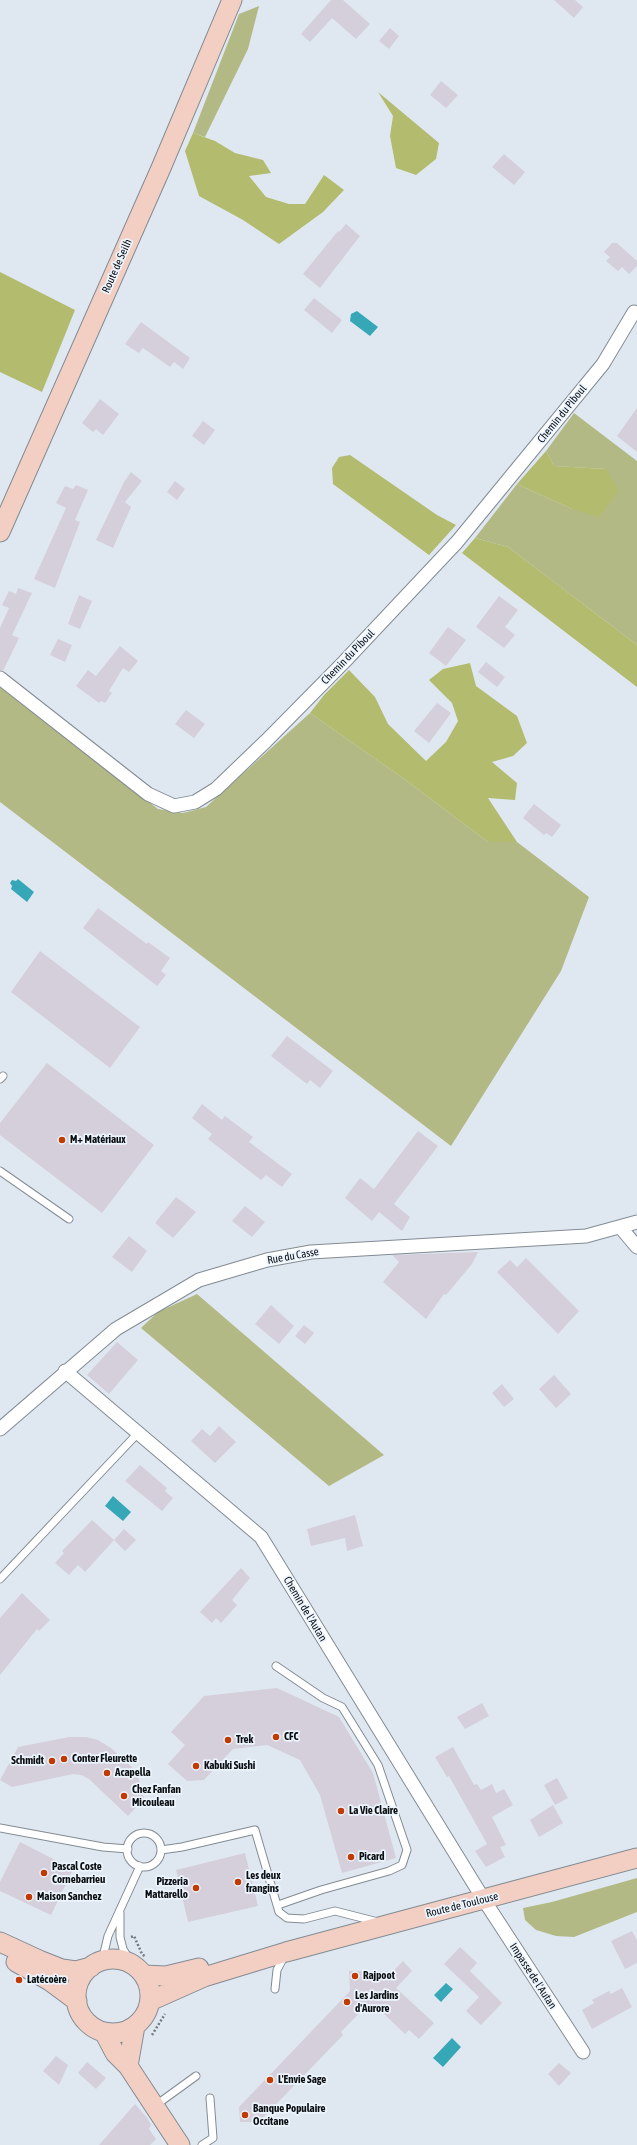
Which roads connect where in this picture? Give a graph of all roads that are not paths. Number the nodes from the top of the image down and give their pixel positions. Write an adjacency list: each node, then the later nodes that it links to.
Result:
1 (232, 0): 3 (main road, Route de Seilh)
2 (634, 312): 4 (street, Chemin du Piboul)
3 (0, 532)
4 (0, 678)
5 (0, 1171): 6 (lane)
6 (69, 1219)
7 (637, 1222): 8 (street, Rue du Casse)
8 (621, 1228): 9 (street); 10 (street, Rue du Casse)
9 (637, 1247)
10 (65, 1371): 11 (street, Rue du Casse); 12 (street, Chemin de l'Autan)
11 (0, 1429)
12 (138, 1433): 13 (lane); 20 (street, Chemin de l'Autan)
13 (0, 1579)
14 (276, 1666): 21 (lane)
15 (0, 1828): 16 (lane)
16 (128, 1849): 17 (lane); 19 (lane)
17 (161, 1850): 19 (lane); 21 (lane)
18 (637, 1858): 20 (main road, Route de Toulouse)
19 (140, 1866): 22 (lane)
20 (484, 1900): 23 (main road, Route de Toulouse); 34 (street, Impasse de l'Autan)
21 (278, 1905): 23 (lane)
22 (120, 1912): 27 (lane); 28 (lane)
23 (388, 1924): 25 (main road, Route de Toulouse)
24 (0, 1942): 27 (main road)
25 (286, 1952): 28 (main road, Route de Toulouse); 29 (lane); 31 (main road, Route de Toulouse)
26 (0, 1954): 30 (main road)
27 (97, 1964): 28 (main road); 30 (main road)
28 (142, 1967): 31 (main road)
29 (275, 1989)
30 (77, 2001): 33 (main road)
31 (150, 2001): 32 (main road)
32 (135, 2026): 33 (main road); 35 (main road)
33 (104, 2032): 35 (main road)
34 (583, 2052)
35 (130, 2059): 38 (main road)
36 (196, 2076): 38 (lane)
37 (210, 2098): 40 (lane)
38 (156, 2105): 39 (main road)
39 (180, 2145)
40 (202, 2145)

